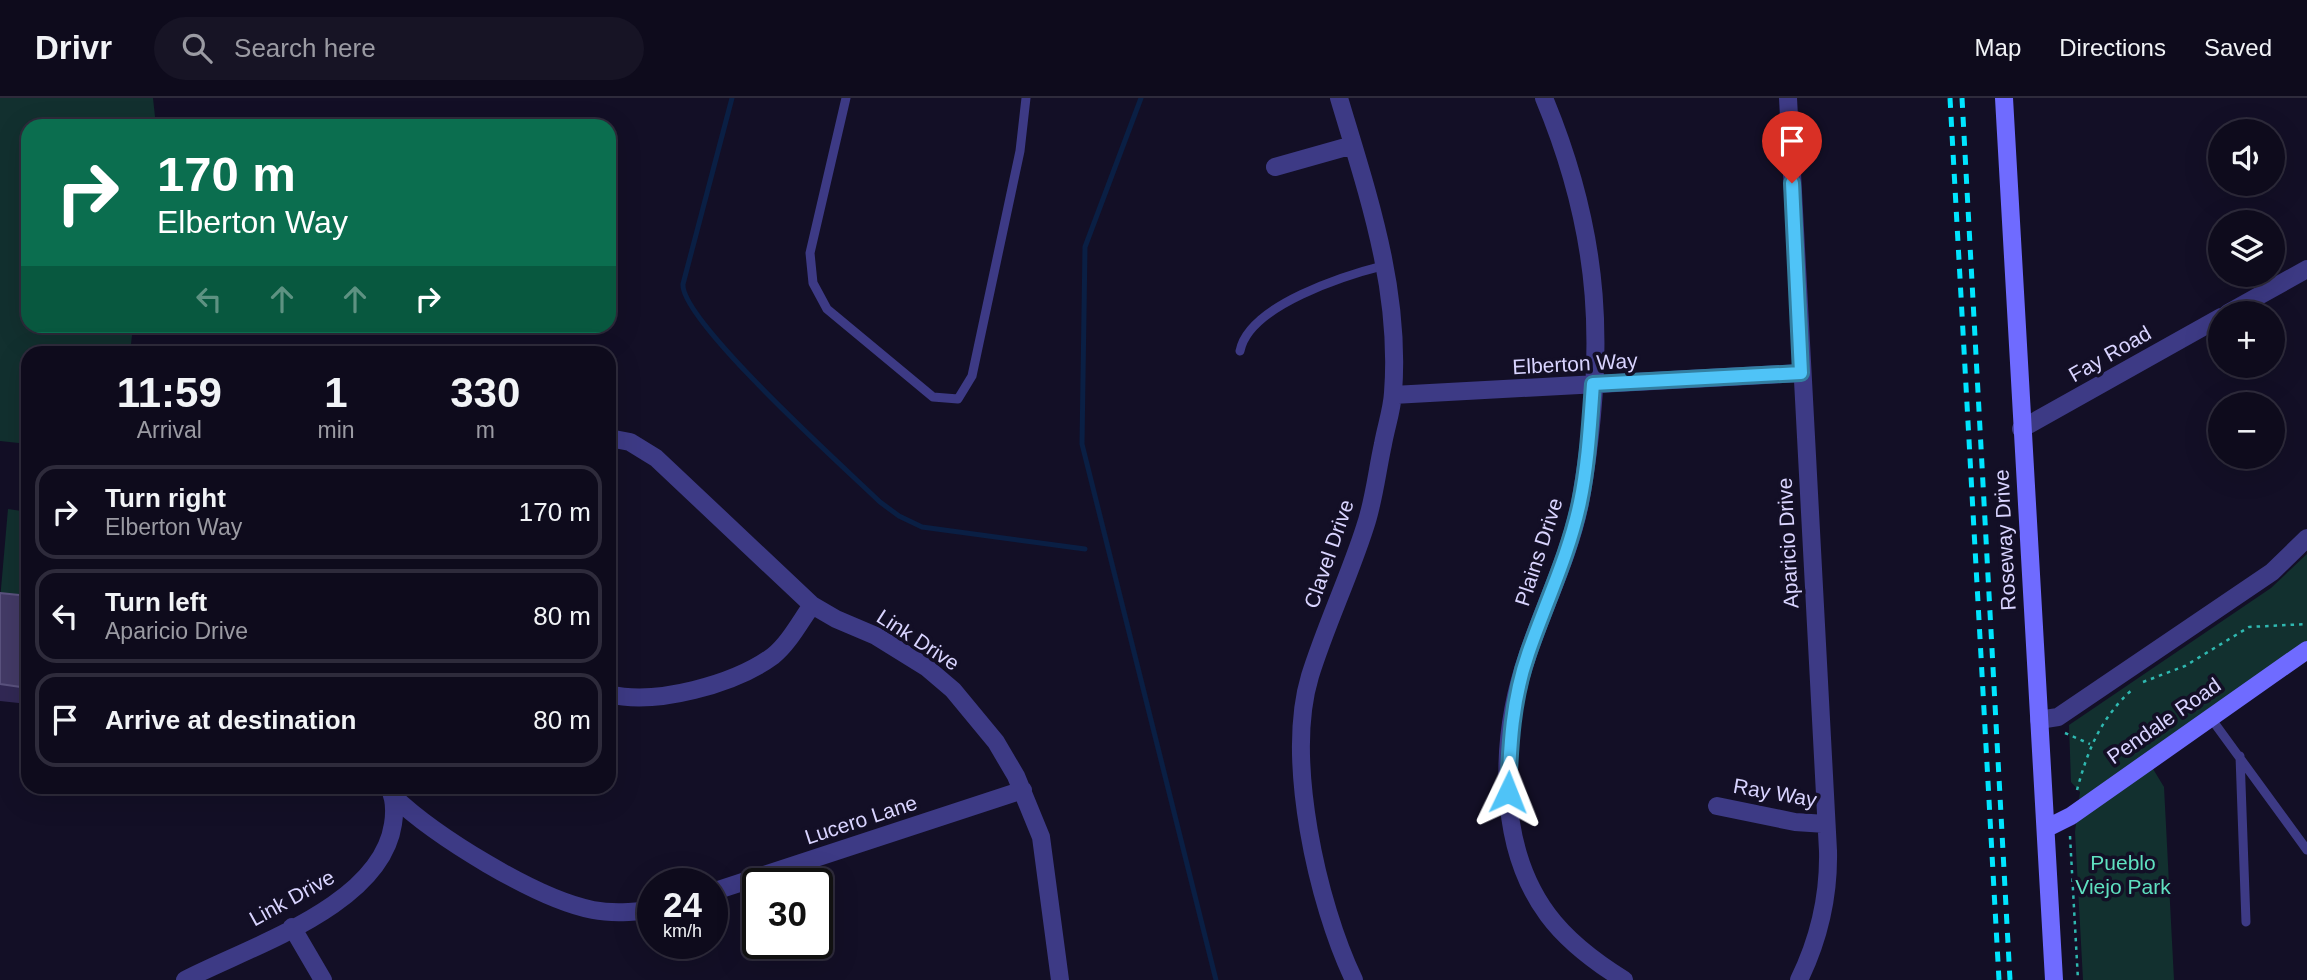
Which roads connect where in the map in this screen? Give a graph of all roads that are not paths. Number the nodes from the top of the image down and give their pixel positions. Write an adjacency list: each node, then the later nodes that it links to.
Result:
1 (846, 98): 2 (lane)
2 (1026, 98)
3 (1339, 98): 7 (street, Clavel Drive)
4 (1544, 98): 15 (street, Plains Drive)
5 (1788, 98): 14 (street, Aparicio Drive)
6 (2004, 98): 17 (street, Roseway Drive)
7 (1353, 145): 8 (street); 9 (street, Clavel Drive)
8 (1275, 167)
9 (1386, 265): 13 (lane); 16 (street, Clavel Drive)
10 (2307, 269): 11 (street)
11 (2250, 301)
12 (2208, 324): 17 (street, Fay Road)
13 (1240, 351)
14 (1801, 373): 15 (street, Elberton Way); 30 (street, Aparicio Drive)
15 (1593, 384): 16 (street, Elberton Way); 41 (street, Plains Drive)
16 (1393, 395): 40 (street, Clavel Drive)
17 (2021, 429): 24 (street, Roseway Drive)
18 (616, 439): 20 (street, Link Drive)
19 (2307, 538): 24 (street)
20 (812, 605): 22 (street); 26 (street, Link Drive)
21 (2307, 650): 23 (street, Pendale Road)
22 (616, 695)
23 (2210, 717): 25 (lane); 31 (street, Pendale Road)
24 (2039, 720): 31 (street, Roseway Drive)
25 (2240, 756): 32 (lane); 35 (lane)
26 (1023, 790): 33 (street, Lucero Lane); 39 (street, Link Drive)
27 (391, 794): 36 (street, Link Drive)
28 (393, 794): 34 (street)
29 (1717, 806): 30 (street, Ray Way)
30 (1826, 824): 42 (street, Aparicio Drive)
31 (2047, 828): 43 (street, Roseway Drive)
32 (2307, 850)
33 (728, 887)
34 (637, 912)
35 (2246, 922)
36 (292, 927): 37 (street, Link Drive); 38 (street)
37 (185, 980)
38 (323, 980)
39 (1060, 980)
40 (1354, 980)
41 (1624, 980)
42 (1799, 980)
43 (2054, 980)

